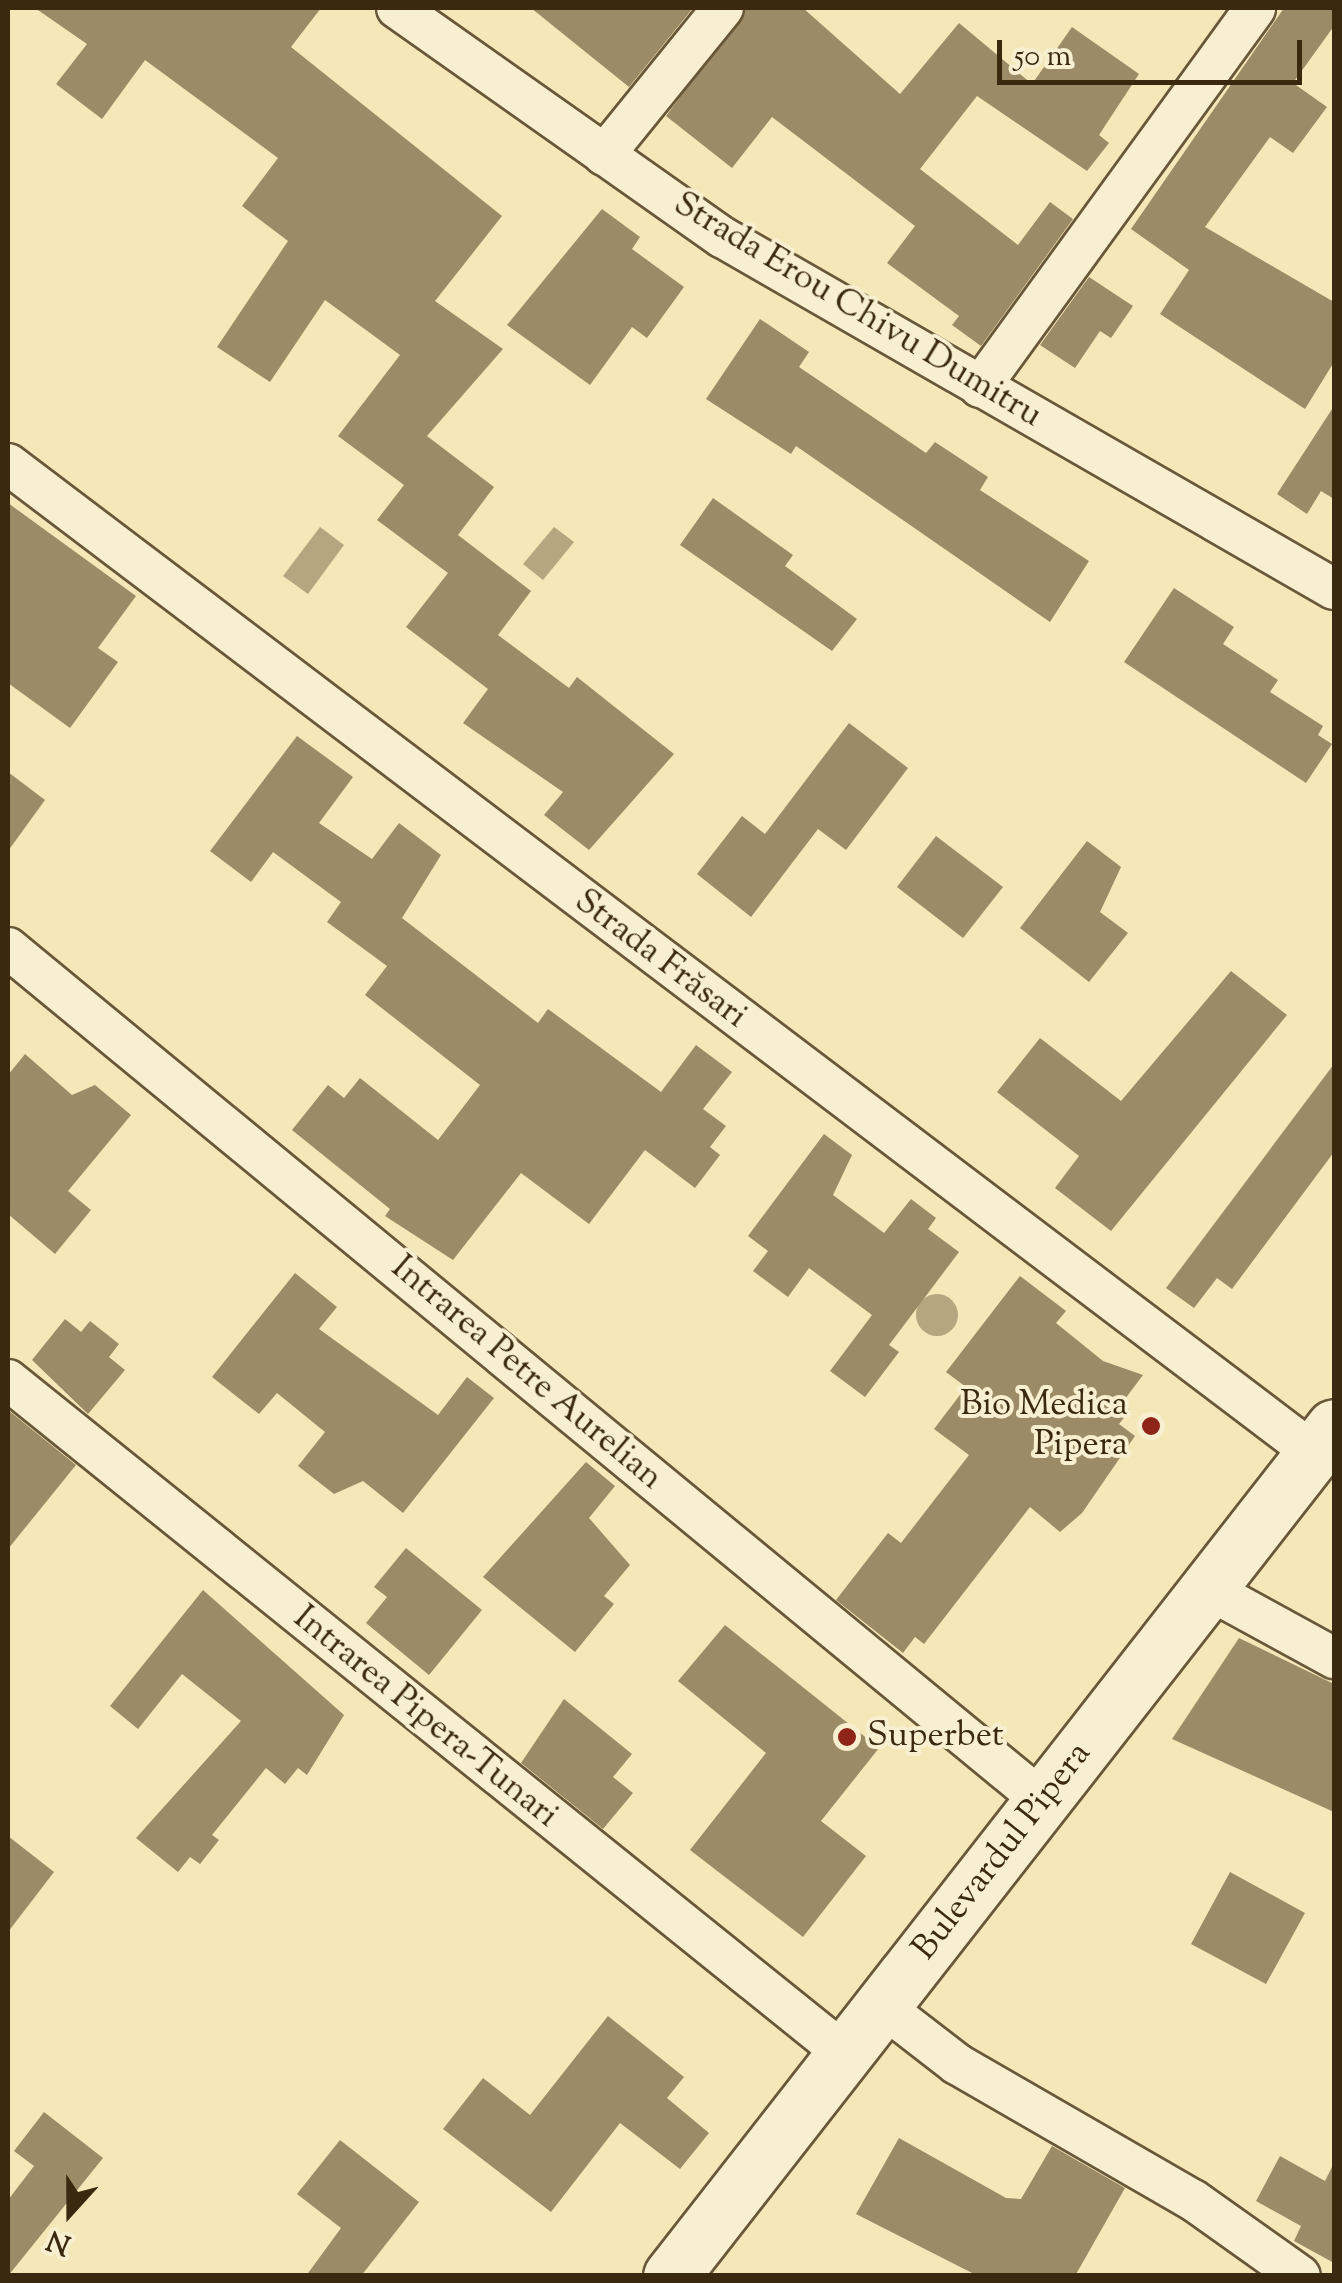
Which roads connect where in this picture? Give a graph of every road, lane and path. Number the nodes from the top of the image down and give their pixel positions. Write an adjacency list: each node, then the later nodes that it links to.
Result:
1 (396, 8): 4 (street, Strada Erou Chivu Dumitru)
2 (723, 8): 4 (street)
3 (1256, 8): 5 (street)
4 (604, 154): 5 (street, Strada Erou Chivu Dumitru)
5 (980, 387): 7 (street, Strada Erou Chivu Dumitru)
6 (8, 464): 10 (street, Strada Frăsari)
7 (1334, 589)
8 (8, 948): 13 (street, Intrarea Petre Aurelian)
9 (8, 1380): 15 (street, Intrarea Pipera-Tunari)
10 (1324, 1440): 11 (main road, Bulevardul Pipera)
11 (1208, 1590): 12 (street); 13 (main road, Bulevardul Pipera)
12 (1334, 1658)
13 (1043, 1801): 14 (main road, Bulevardul Pipera)
14 (882, 2006): 15 (main road, Bulevardul Pipera); 17 (street)
15 (844, 2054): 16 (main road, Bulevardul Pipera)
16 (672, 2276)
17 (1300, 2276)

